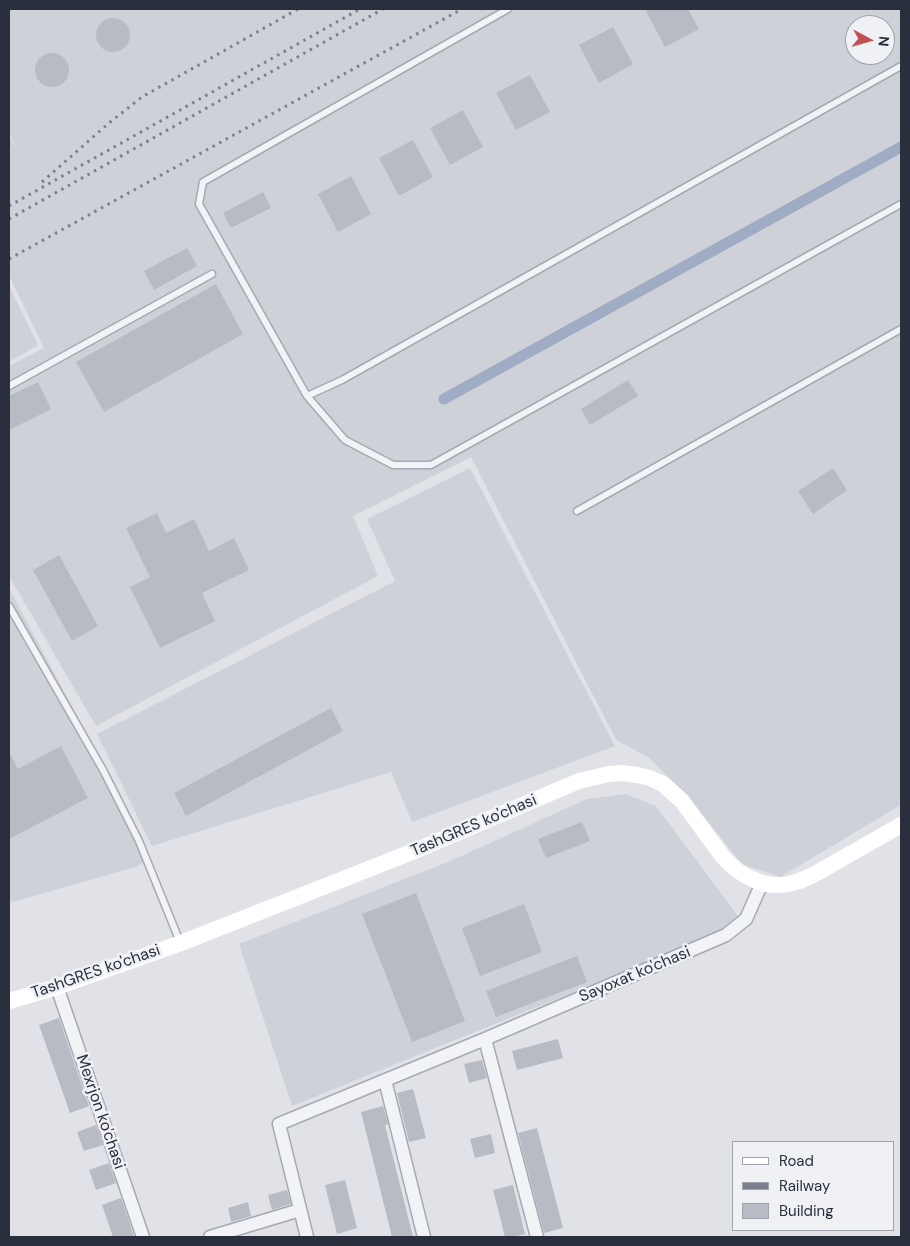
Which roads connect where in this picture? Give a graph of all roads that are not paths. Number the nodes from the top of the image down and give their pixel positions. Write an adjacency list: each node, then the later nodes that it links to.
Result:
1 (508, 9): 7 (lane)
2 (901, 66): 7 (lane)
3 (901, 204): 7 (lane)
4 (212, 274): 6 (lane)
5 (901, 329): 8 (lane)
6 (9, 386)
7 (307, 396)
8 (577, 511)
9 (9, 606): 12 (lane)
10 (901, 825): 11 (main road, TashGRES ko'chasi)
11 (762, 883): 12 (main road, TashGRES ko'chasi); 15 (street, Sayoxat ko'chasi)
12 (181, 943): 13 (main road, TashGRES ko'chasi)
13 (57, 987): 14 (main road, TashGRES ko'chasi); 18 (street, Mexrjon ko'chasi)
14 (9, 1001)
15 (485, 1039): 16 (street, Sayoxat ko'chasi); 22 (street)
16 (385, 1080): 17 (street, Sayoxat ko'chasi); 21 (street)
17 (300, 1210): 19 (street); 20 (street, Sayoxat ko'chasi)
18 (143, 1237)
19 (210, 1237)
20 (307, 1237)
21 (424, 1237)
22 (537, 1237)

